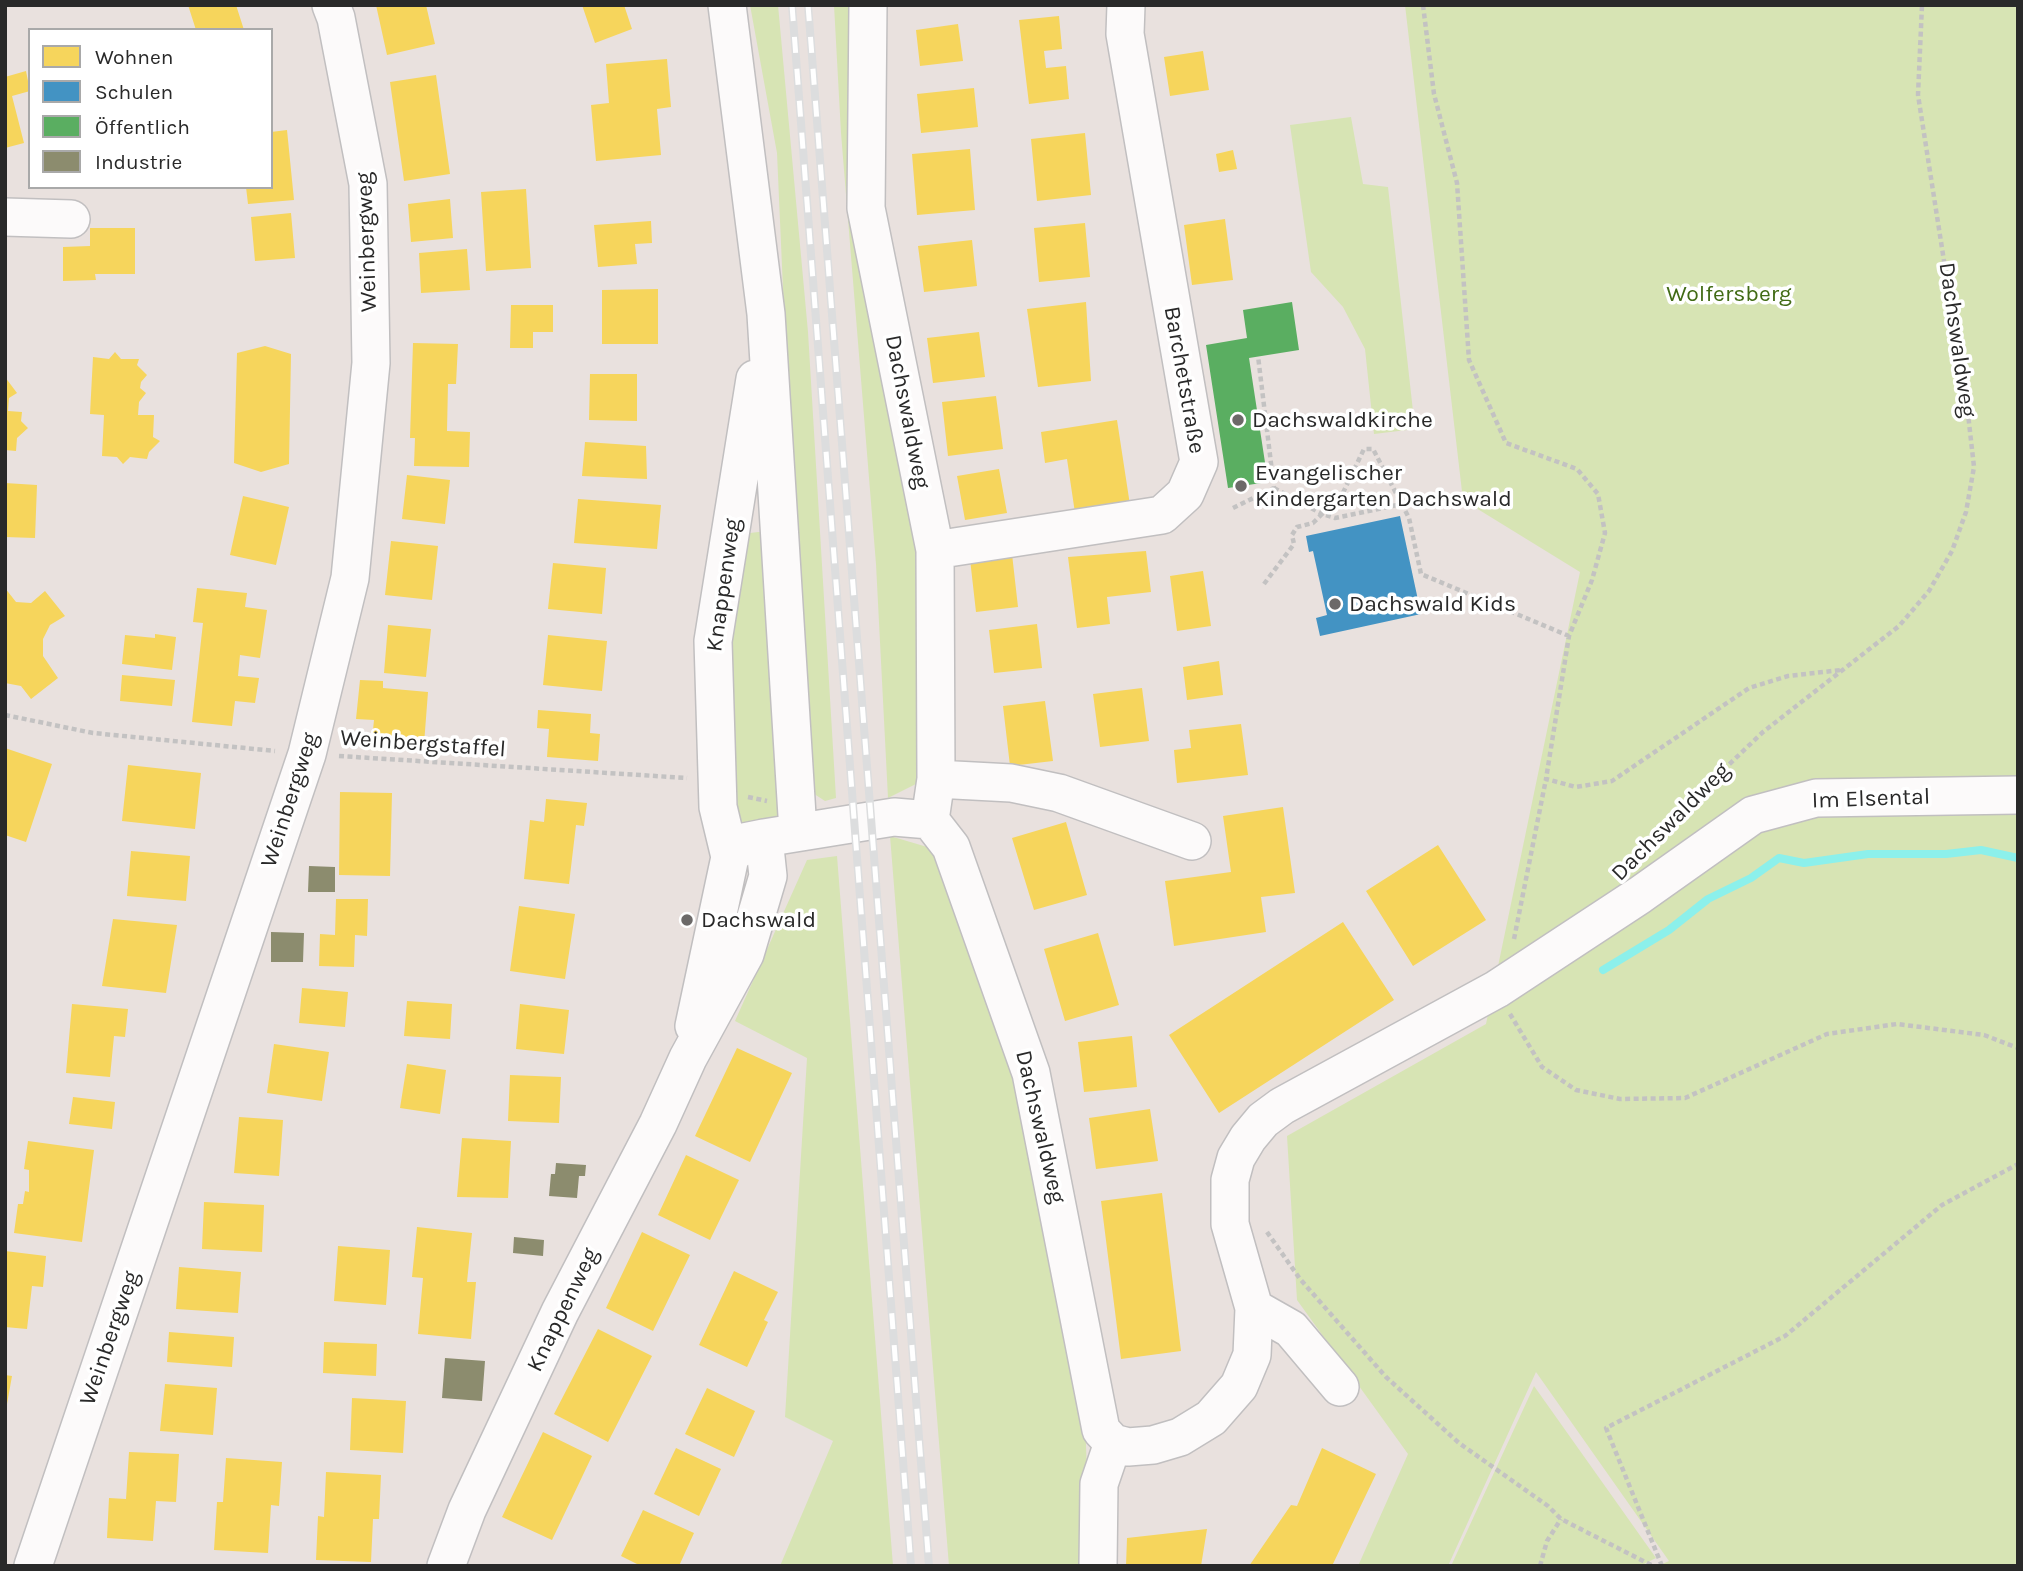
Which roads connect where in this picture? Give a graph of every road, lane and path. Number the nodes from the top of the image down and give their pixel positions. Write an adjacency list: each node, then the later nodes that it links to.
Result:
1 (331, 5): 20 (street, Weinbergweg)
2 (727, 5): 9 (street, Knappenweg)
3 (868, 5): 15 (street, Dachswaldweg)
4 (1126, 5): 15 (street, Barchetstraße)
5 (1423, 5): 17 (path)
6 (1922, 5): 18 (path, Dachswaldweg)
7 (5, 217): 8 (street)
8 (71, 219)
9 (766, 314): 21 (street, Knappenweg); 26 (street, Knappenweg)
10 (1258, 356): 11 (path)
11 (1274, 488): 13 (path); 14 (path)
12 (1402, 504): 14 (path); 14 (path); 17 (path)
13 (1233, 508)
14 (1322, 514): 16 (path)
15 (934, 550): 22 (street, Dachswaldweg)
16 (1264, 584)
17 (1569, 636): 23 (path)
18 (1841, 670): 23 (path); 29 (path, Dachswaldweg)
19 (5, 715): 20 (path, Weinbergstaffel)
20 (307, 754): 21 (path, Weinbergstaffel); 40 (street, Weinbergweg)
21 (716, 779): 28 (street, Knappenweg)
22 (936, 779): 25 (street, Dachswaldweg); 27 (street)
23 (1546, 779): 30 (path)
24 (2018, 795): 31 (street, Im Elsental)
25 (930, 820): 26 (street); 38 (street, Dachswaldweg)
26 (781, 835): 28 (street); 33 (street, Knappenweg)
27 (1192, 841)
28 (730, 857): 33 (street, Knappenweg)
29 (1618, 871)
30 (1513, 944)
31 (1497, 989): 32 (path); 36 (street)
32 (2018, 1048)
33 (688, 1058): 41 (street, Knappenweg)
34 (2018, 1164): 45 (path)
35 (1261, 1224): 39 (path)
36 (1254, 1308): 37 (street); 38 (street)
37 (1340, 1387)
38 (1113, 1443): 42 (street)
39 (1561, 1519): 43 (path); 44 (path)
40 (33, 1566)
41 (446, 1566)
42 (1098, 1566)
43 (1541, 1566)
44 (1653, 1566)
45 (1662, 1566)

